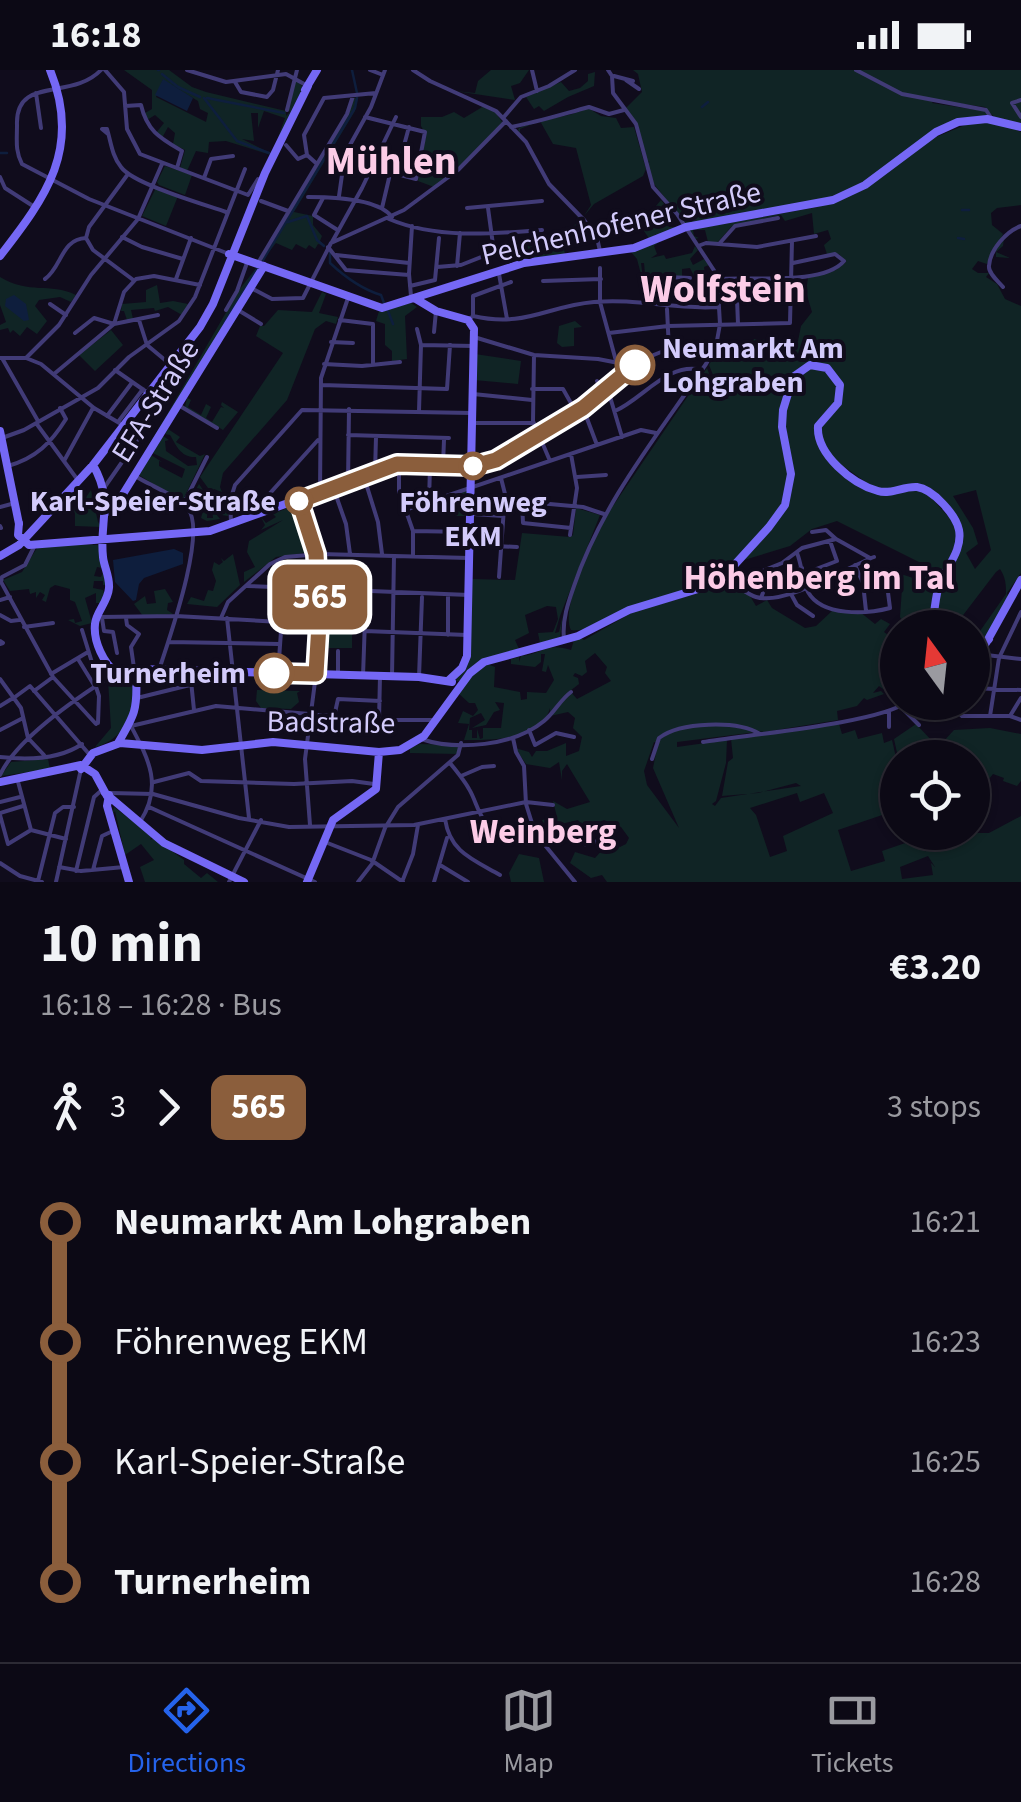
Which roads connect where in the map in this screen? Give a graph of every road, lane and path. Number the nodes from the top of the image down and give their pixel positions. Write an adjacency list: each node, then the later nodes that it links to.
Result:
1 (50, 70): 17 (main road)
2 (103, 70): 17 (street); 23 (street)
3 (187, 70): 12 (street)
4 (370, 70): 11 (street)
5 (413, 70): 30 (street)
6 (532, 70): 18 (street)
7 (575, 70): 18 (street)
8 (856, 70): 29 (street)
9 (317, 71): 14 (main road)
10 (278, 72): 14 (street); 15 (street); 15 (street)
11 (384, 72): 20 (street)
12 (201, 73): 15 (street)
13 (610, 73): 16 (street); 25 (street)
14 (302, 79): 24 (street); 55 (main road)
15 (235, 82)
16 (639, 89)
17 (56, 90): 19 (street); 52 (main road)
18 (537, 91): 30 (street)
19 (36, 93): 32 (street); 52 (street)
20 (376, 93): 21 (street); 26 (street)
21 (354, 96): 39 (street); 43 (street)
22 (1021, 100): 28 (street)
23 (125, 106): 42 (street); 46 (street)
24 (287, 110)
25 (624, 110): 34 (street); 73 (street)
26 (365, 117): 31 (street); 38 (street)
27 (396, 117): 31 (street)
28 (1021, 117)
29 (992, 119): 35 (main road); 68 (main road, Pelchenhofener Straße)
30 (504, 120): 34 (street); 70 (street)
31 (392, 126): 33 (street); 41 (street)
32 (41, 128)
33 (409, 128): 49 (street); 49 (street)
34 (515, 128): 88 (street)
35 (1021, 128)
36 (108, 134): 48 (street)
37 (286, 146): 39 (street)
38 (348, 148): 41 (street); 56 (street)
39 (306, 155): 43 (street)
40 (233, 156): 51 (street)
41 (377, 158): 45 (street)
42 (162, 164): 46 (street); 53 (street)
43 (317, 164): 66 (street)
44 (245, 168): 54 (street)
45 (372, 168): 49 (street); 60 (street)
46 (176, 169): 51 (street)
47 (262, 172): 54 (street)
48 (128, 174): 53 (street); 61 (street)
49 (393, 175): 62 (street)
50 (0, 177): 65 (street)
51 (204, 178): 54 (street)
52 (52, 181): 61 (street); 65 (main road)
53 (154, 185): 67 (street); 69 (street)
54 (235, 190): 67 (street)
55 (259, 196): 66 (street); 89 (main road)
56 (339, 196): 58 (street); 60 (street)
57 (308, 197): 58 (street)
58 (323, 198): 74 (street)
59 (542, 201): 64 (street)
60 (354, 202): 62 (street); 74 (street)
61 (106, 206): 69 (street); 80 (street)
62 (382, 208): 70 (street)
63 (467, 208): 64 (street)
64 (488, 208): 77 (street)
65 (36, 209): 91 (main road)
66 (288, 212): 96 (street)
67 (226, 213): 86 (street)
68 (781, 214): 73 (main road, Pelchenhofener Straße); 84 (street)
69 (138, 218): 79 (street); 81 (street)
70 (390, 218): 71 (street); 85 (street)
71 (412, 226): 76 (street); 94 (street)
72 (1021, 226): 116 (street)
73 (685, 228): 87 (street); 88 (main road, Pelchenhofener Straße)
74 (337, 229): 85 (street)
75 (542, 230): 77 (street)
76 (460, 233): 77 (street); 97 (street)
77 (491, 233): 97 (street)
78 (816, 236): 83 (street)
79 (122, 237): 92 (street); 93 (street)
80 (86, 238): 92 (street); 105 (street)
81 (191, 238): 86 (street); 93 (street)
82 (439, 238): 98 (street)
83 (792, 240): 84 (street); 95 (street)
84 (719, 244): 87 (street)
85 (329, 245): 90 (street); 112 (street)
86 (213, 246): 89 (street); 113 (street)
87 (698, 246): 107 (street)
88 (599, 249): 100 (main road, Pelchenhofener Straße)
89 (234, 254): 96 (main road, Pelchenhofener Straße); 128 (street); 161 (main road)
90 (336, 255): 94 (street); 101 (street)
91 (0, 256)
92 (104, 259): 108 (street); 131 (street)
93 (183, 259): 109 (street)
94 (410, 263): 101 (street)
95 (793, 263): 102 (street); 102 (street)
96 (261, 265): 112 (main road, Pelchenhofener Straße); 117 (main road, EFA-Straße)
97 (457, 266): 98 (street)
98 (437, 268): 115 (street)
99 (600, 268): 106 (street)
100 (498, 270): 114 (street); 122 (main road, Pelchenhofener Straße)
101 (408, 276): 115 (street)
102 (792, 277): 104 (street); 119 (street)
103 (690, 278): 124 (street)
104 (738, 278): 107 (street); 121 (street)
105 (45, 279)
106 (600, 279): 110 (street); 123 (street)
107 (718, 279): 120 (street)
108 (134, 280): 109 (street); 137 (street)
109 (176, 280): 113 (street)
110 (543, 281)
111 (512, 282): 114 (street)
112 (311, 284): 117 (street); 118 (main road, Pelchenhofener Straße)
113 (200, 285): 150 (street)
114 (502, 285): 133 (street); 136 (street)
115 (410, 286): 122 (street)
116 (1004, 287)
117 (251, 288): 129 (main road, EFA-Straße)
118 (348, 298): 122 (main road, Pelchenhofener Straße); 135 (street)
119 (790, 298): 121 (street); 140 (street)
120 (719, 299): 121 (street); 127 (street)
121 (737, 299): 140 (street)
122 (414, 300): 130 (main road)
123 (600, 302): 124 (street); 136 (street); 145 (street)
124 (650, 302): 126 (street)
125 (50, 304): 131 (street)
126 (668, 307): 127 (street); 141 (street)
127 (719, 307): 139 (street)
128 (226, 310)
129 (238, 310): 138 (street); 176 (main road, EFA-Straße)
130 (436, 311): 133 (main road); 143 (street)
131 (66, 315): 156 (street)
132 (158, 315): 134 (street)
133 (470, 318): 136 (street); 146 (main road)
134 (139, 320): 137 (street); 150 (street)
135 (340, 320): 147 (street); 160 (street)
136 (508, 321)
137 (114, 324): 144 (street); 165 (street)
138 (261, 324)
139 (720, 324): 140 (street); 141 (street); 152 (street)
140 (738, 324)
141 (668, 326): 145 (street); 153 (street)
142 (417, 328): 149 (street)
143 (434, 332)
144 (75, 333)
145 (609, 334): 157 (street)
146 (474, 341): 151 (street); 154 (street); 173 (main road)
147 (331, 342): 148 (street); 159 (street)
148 (353, 343)
149 (420, 344): 151 (street); 169 (street)
150 (147, 345): 161 (street); 163 (street)
151 (450, 346): 169 (street)
152 (716, 346): 153 (street); 164 (street)
153 (670, 350): 162 (street)
154 (534, 356): 157 (street); 170 (street)
155 (1, 358): 156 (street); 187 (street)
156 (26, 358): 165 (street)
157 (616, 361): 162 (street)
158 (400, 362): 160 (street)
159 (324, 364): 160 (street); 168 (street)
160 (372, 364)
161 (171, 365): 171 (main road)
162 (634, 366): 172 (street)
163 (115, 370): 167 (street); 174 (street)
164 (702, 370): 185 (street); 192 (street)
165 (54, 374): 174 (street)
166 (597, 381): 172 (street)
167 (132, 382): 171 (street); 186 (street)
168 (320, 385): 169 (street); 179 (street)
169 (419, 389): 182 (street)
170 (532, 389): 175 (street); 184 (street)
171 (149, 391): 190 (main road); 219 (street)
172 (606, 392): 180 (street); 185 (street)
173 (473, 394): 175 (street); 183 (main road)
174 (80, 397): 177 (street); 178 (street)
175 (532, 400): 188 (street)
176 (180, 406): 191 (street); 213 (main road, EFA-Straße)
177 (60, 407): 187 (street); 198 (street)
178 (94, 408): 186 (street); 204 (street)
179 (320, 408): 181 (street); 199 (street); 237 (street)
180 (583, 408): 184 (street); 200 (street)
181 (349, 409): 182 (street); 194 (street)
182 (419, 411): 183 (street)
183 (472, 412): 189 (main road)
184 (576, 412): 196 (street)
185 (615, 412): 197 (street)
186 (107, 416): 190 (street)
187 (37, 422): 193 (street); 198 (street)
188 (533, 422): 189 (street); 196 (street)
189 (472, 423): 210 (main road)
190 (122, 424): 209 (main road)
191 (218, 428)
192 (658, 434): 197 (street); 234 (street)
193 (1, 435): 203 (main road)
194 (348, 435): 195 (street); 218 (street)
195 (376, 436): 208 (street); 211 (street)
196 (538, 436): 205 (street); 210 (street)
197 (622, 436): 200 (street)
198 (49, 443): 203 (street); 204 (street)
199 (317, 443): 222 (street); 235 (street)
200 (597, 445): 201 (street)
201 (571, 454): 205 (street); 215 (street)
202 (208, 457): 228 (street)
203 (5, 460): 225 (main road)
204 (64, 461): 217 (street)
205 (550, 462): 216 (street)
206 (399, 464): 207 (main road); 211 (main road); 231 (street)
207 (430, 464): 208 (main road); 226 (street)
208 (443, 465): 210 (main road)
209 (92, 466): 217 (main road); 219 (main road)
210 (471, 466): 220 (main road)
211 (375, 472): 214 (main road)
212 (606, 475): 215 (street)
213 (135, 476): 228 (street); 232 (main road, EFA-Straße)
214 (363, 476): 218 (main road); 255 (street)
215 (576, 477): 229 (street)
216 (502, 478): 220 (street); 223 (street)
217 (79, 480): 244 (main road)
218 (348, 482): 221 (main road)
219 (101, 485): 232 (main road)
220 (471, 487): 226 (street); 233 (main road)
221 (333, 488): 222 (main road); 254 (street)
222 (320, 492): 224 (main road)
223 (504, 500): 227 (street); 236 (street)
224 (299, 501): 235 (main road); 253 (street)
225 (17, 502): 230 (street); 244 (main road)
226 (429, 502): 231 (street)
227 (522, 502): 229 (street); 238 (street)
228 (183, 505): 242 (street)
229 (574, 506): 234 (street); 238 (street)
230 (0, 507)
231 (405, 510): 239 (street)
232 (106, 512): 246 (main road)
233 (470, 514): 236 (street); 240 (main road)
234 (604, 514): 299 (street)
235 (253, 516): 237 (main road)
236 (503, 516): 249 (street)
237 (232, 525): 242 (main road)
238 (571, 528): 243 (street)
239 (413, 531): 240 (street); 257 (street)
240 (470, 532): 248 (main road)
241 (812, 532): 245 (street)
242 (192, 533): 246 (main road); 284 (street)
243 (570, 535)
244 (20, 537): 247 (main road); 252 (main road)
245 (833, 540): 251 (street); 259 (street); 260 (street)
246 (103, 542): 247 (main road); 286 (main road)
247 (34, 545): 264 (street)
248 (470, 545): 249 (street); 258 (main road)
249 (501, 546): 250 (street); 262 (street)
250 (517, 547)
251 (797, 553): 260 (street); 266 (street)
252 (0, 554)
253 (316, 554): 254 (street); 267 (street); 270 (street)
254 (350, 554): 255 (street)
255 (382, 554): 256 (street)
256 (394, 555): 257 (street); 272 (street)
257 (413, 556): 258 (street)
258 (470, 558): 277 (main road)
259 (854, 565): 261 (street); 268 (street)
260 (803, 571): 268 (street); 278 (street)
261 (860, 576): 280 (street); 280 (street)
262 (499, 577)
263 (723, 578): 266 (street); 281 (main road, Badstraße); 299 (main road, Badstraße)
264 (1, 579): 276 (street)
265 (1021, 580): 300 (main road)
266 (736, 582): 278 (street)
267 (247, 586): 269 (street); 288 (street)
268 (806, 586): 274 (street); 280 (street)
269 (284, 590): 270 (street); 290 (street)
270 (319, 591): 271 (street); 316 (street)
271 (366, 592): 272 (street); 294 (street)
272 (394, 593): 273 (street); 295 (street)
273 (422, 594): 275 (street); 296 (street)
274 (790, 594): 278 (street); 285 (street)
275 (448, 595): 277 (street); 297 (street)
276 (10, 596): 279 (street); 289 (street)
277 (469, 596): 298 (main road)
278 (761, 598)
279 (0, 600)
280 (866, 610)
281 (935, 610)
282 (1021, 612): 309 (street)
283 (0, 615): 289 (street)
284 (176, 616): 287 (street); 288 (street); 302 (street)
285 (812, 616)
286 (100, 617): 287 (street); 306 (street); 314 (main road)
287 (126, 618): 314 (street)
288 (224, 618): 290 (street); 301 (street)
289 (19, 620): 292 (street)
290 (280, 622): 303 (street)
291 (49, 623): 292 (street)
292 (24, 627): 318 (street)
293 (82, 630): 305 (street)
294 (365, 632): 295 (street); 319 (street)
295 (393, 632): 296 (street); 321 (street)
296 (421, 634): 297 (street); 322 (street)
297 (448, 634): 298 (street)
298 (467, 634): 324 (main road)
299 (566, 634): 327 (main road, Badstraße)
300 (990, 636)
301 (230, 641): 302 (street); 303 (street); 313 (street)
302 (168, 642): 311 (street)
303 (279, 644): 315 (street)
304 (338, 651): 317 (street)
305 (88, 652): 308 (street); 325 (street)
306 (117, 654)
307 (990, 657): 309 (street)
308 (77, 658): 318 (street); 325 (street)
309 (998, 658): 310 (street); 328 (street)
310 (1021, 659)
311 (159, 670): 312 (main road); 314 (main road)
312 (190, 671): 313 (main road); 326 (street)
313 (235, 672): 315 (main road); 338 (street)
314 (130, 673): 325 (street); 333 (main road)
315 (278, 673): 316 (main road)
316 (316, 674): 317 (main road); 341 (street)
317 (338, 675): 319 (main road)
318 (52, 676): 331 (street); 336 (street)
319 (362, 676): 320 (main road)
320 (380, 676): 321 (main road); 335 (street)
321 (392, 676): 322 (main road)
322 (420, 677): 324 (main road)
323 (0, 679): 332 (street)
324 (449, 681): 327 (main road)
325 (96, 684): 336 (street); 336 (street)
326 (190, 685): 333 (street); 339 (street)
327 (460, 686): 351 (main road, Badstraße)
328 (993, 688): 329 (street); 342 (street)
329 (1021, 690)
330 (572, 692): 356 (street)
331 (35, 693): 332 (street); 345 (street)
332 (15, 697): 337 (street); 344 (street)
333 (137, 698): 353 (main road)
334 (1021, 698): 343 (street)
335 (380, 701): 346 (street); 347 (street)
336 (74, 702): 345 (street)
337 (0, 706)
338 (236, 708): 339 (street); 341 (street); 367 (street)
339 (194, 710): 353 (street)
340 (880, 714): 357 (street)
341 (310, 716): 346 (street); 366 (street)
342 (990, 716): 343 (street)
343 (1010, 716): 350 (street)
344 (23, 718): 355 (street); 359 (street)
345 (56, 718): 359 (street); 373 (street)
346 (334, 718): 347 (street)
347 (379, 720): 351 (street)
348 (889, 720): 354 (street)
349 (916, 720): 352 (street)
350 (1021, 720)
351 (435, 721): 361 (main road, Badstraße)
352 (919, 724)
353 (130, 726): 362 (main road); 365 (street)
354 (889, 727)
355 (0, 730)
356 (529, 730): 358 (street); 360 (street)
357 (760, 734): 364 (street); 372 (street)
358 (574, 736)
359 (28, 738): 369 (street); 371 (street)
360 (513, 738): 363 (street); 387 (street)
361 (421, 739): 363 (street); 368 (main road, Badstraße)
362 (118, 742): 365 (main road, Badstraße); 373 (main road)
363 (461, 742): 374 (street)
364 (703, 742)
365 (141, 744): 367 (main road, Badstraße); 380 (street)
366 (306, 744): 367 (main road, Badstraße); 368 (main road, Badstraße); 381 (street)
367 (241, 745): 379 (street)
368 (378, 752): 382 (main road)
369 (46, 756): 371 (street); 373 (street)
370 (0, 758): 371 (street)
371 (8, 758): 377 (street)
372 (652, 759)
373 (86, 760): 378 (main road); 385 (main road); 390 (street)
374 (450, 763): 376 (street); 398 (street)
375 (494, 766): 376 (street)
376 (461, 776): 392 (street)
377 (0, 778): 378 (main road)
378 (17, 778): 384 (street)
379 (246, 781): 380 (street); 381 (street); 394 (street)
380 (154, 782): 383 (street)
381 (308, 784): 382 (street); 399 (street)
382 (378, 785): 401 (main road)
383 (153, 794): 385 (street); 391 (street); 394 (street)
384 (21, 796): 386 (street); 389 (street)
385 (111, 796): 397 (main road); 403 (main road); 417 (street)
386 (0, 802)
387 (526, 802): 388 (street); 392 (street); 408 (street)
388 (553, 805)
389 (23, 806): 393 (street); 402 (street)
390 (74, 807): 404 (street); 407 (street)
391 (149, 807): 397 (street); 410 (street)
392 (480, 812): 395 (street); 408 (street)
393 (0, 814): 402 (street)
394 (249, 818): 396 (street)
395 (445, 819): 400 (street); 406 (street)
396 (261, 820): 399 (street); 410 (street)
397 (140, 822): 419 (main road)
398 (387, 824): 400 (street); 401 (street); 411 (street)
399 (310, 825): 401 (street)
400 (418, 825): 426 (street)
401 (330, 826): 409 (main road)
402 (31, 830): 404 (street)
403 (115, 830): 414 (main road); 416 (street)
404 (50, 835): 407 (street); 421 (street)
405 (612, 836): 408 (street)
406 (448, 838): 413 (street); 418 (street)
407 (66, 839): 415 (street)
408 (538, 839): 429 (street)
409 (324, 842): 411 (street); 420 (main road)
410 (246, 852): 419 (street); 420 (street)
411 (373, 861): 425 (street); 426 (street)
412 (0, 862): 421 (street)
413 (440, 865): 427 (street); 428 (street)
414 (125, 866): 416 (street); 423 (main road)
415 (59, 868): 417 (street); 422 (street)
416 (93, 870): 417 (street)
417 (76, 871)
418 (500, 875)
419 (231, 880): 424 (main road)
420 (310, 881)
421 (40, 882)
422 (56, 882)
423 (130, 882)
424 (244, 882)
425 (358, 882)
426 (403, 882)
427 (434, 882)
428 (468, 882)
429 (575, 882)

